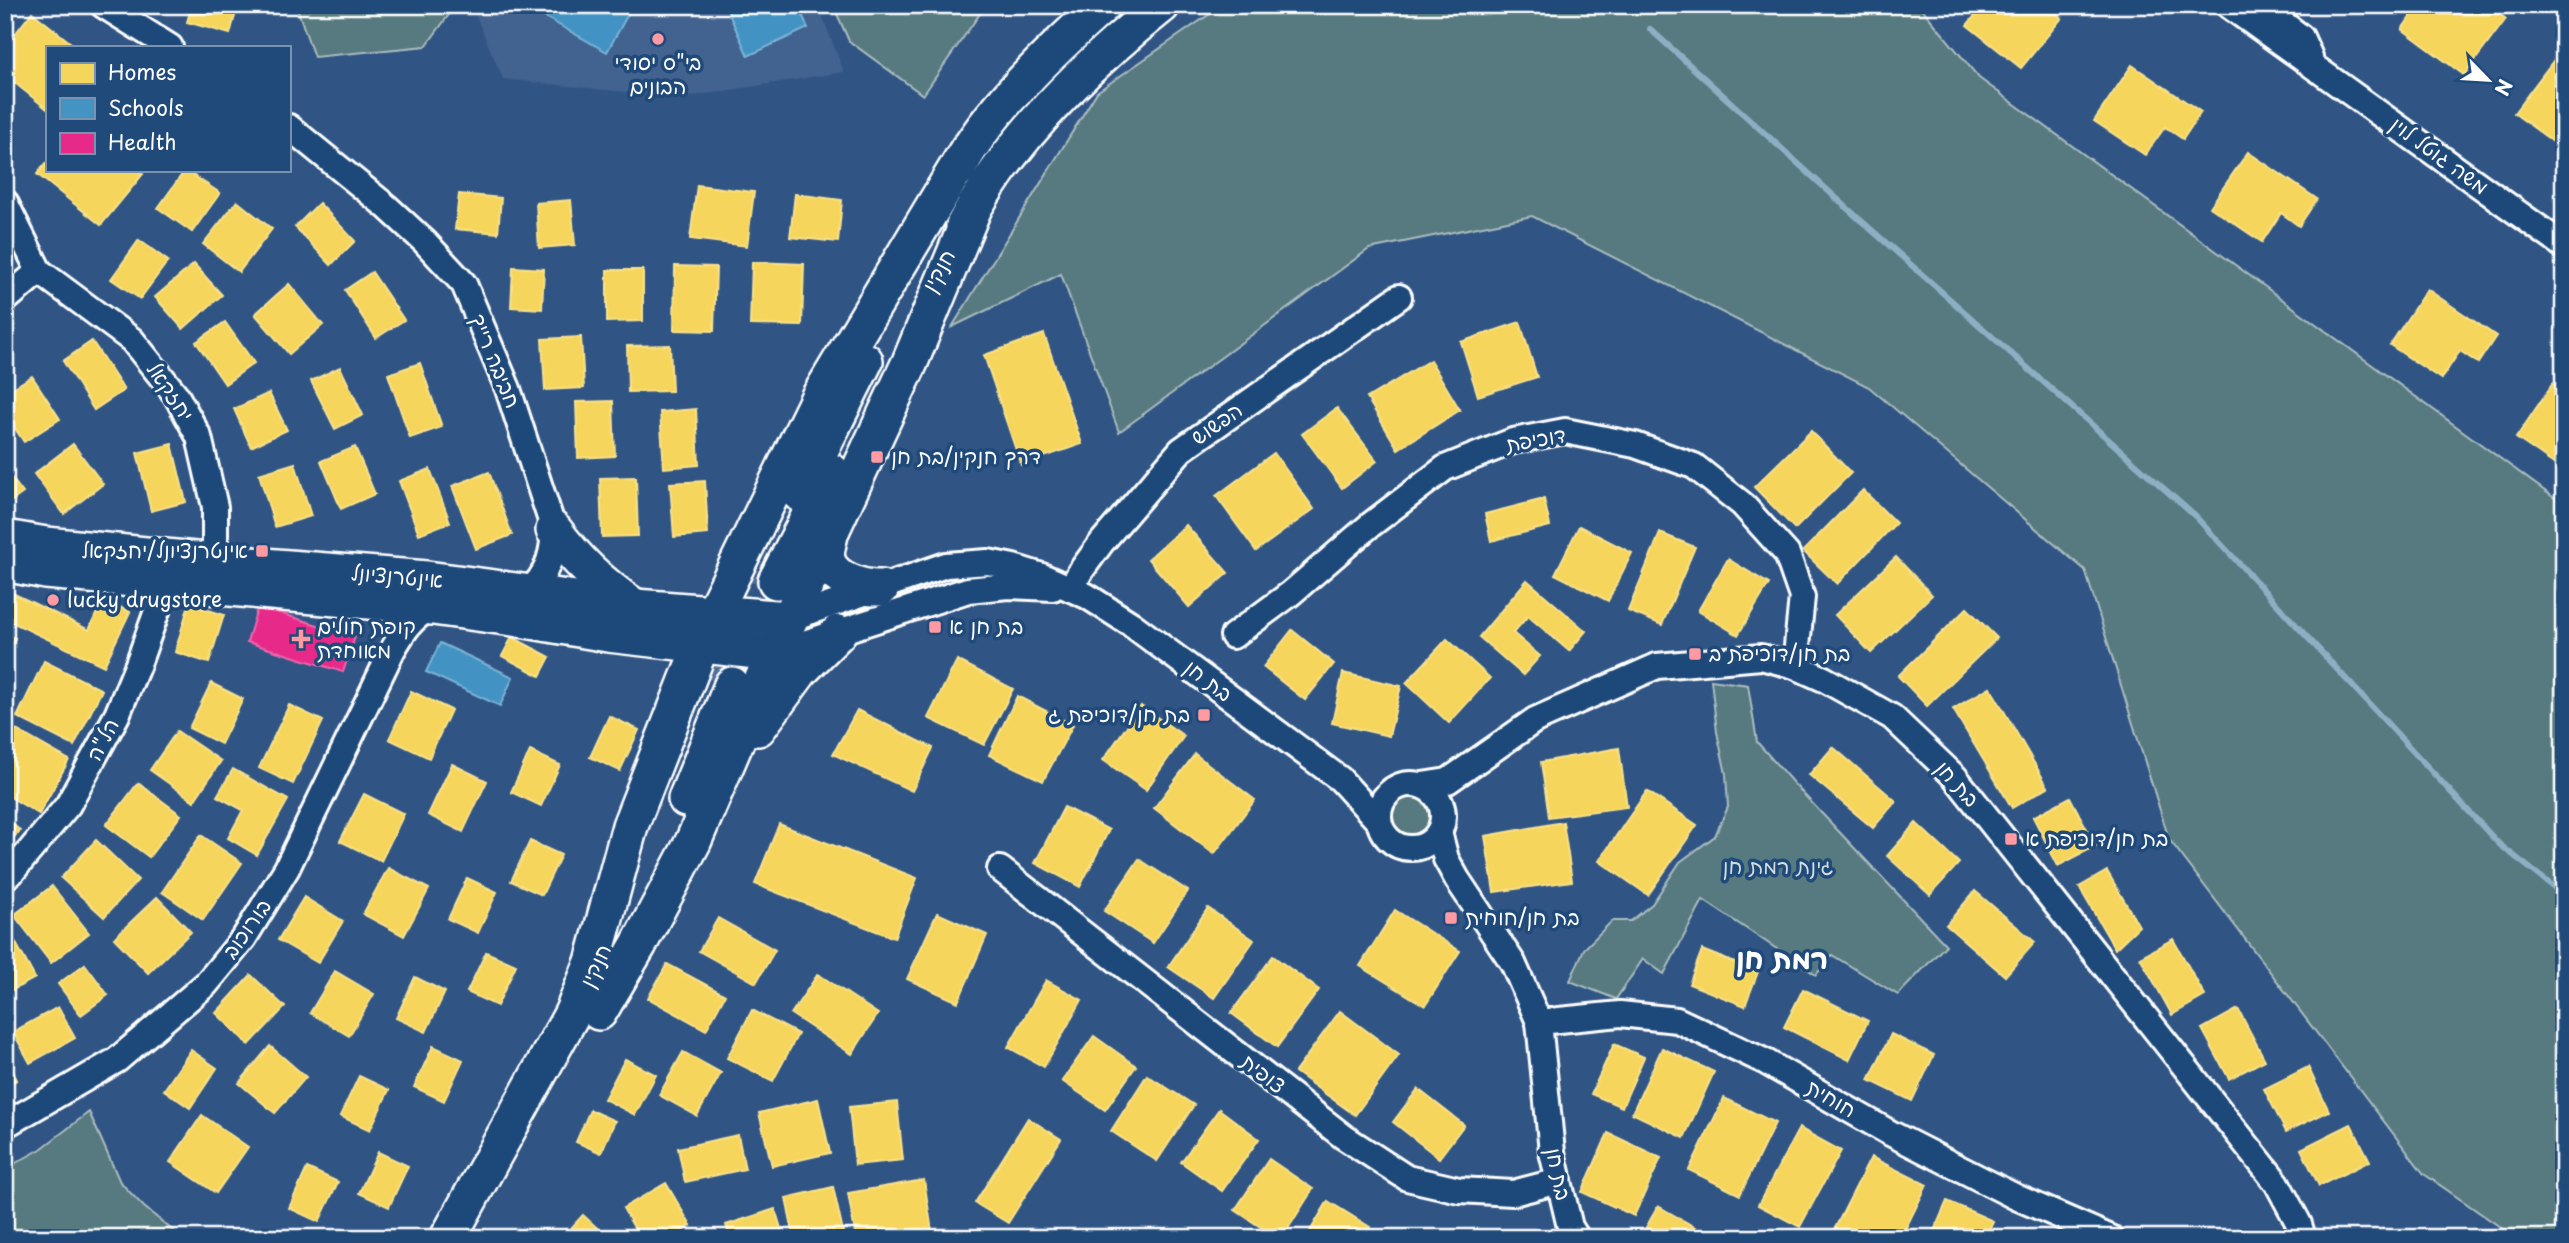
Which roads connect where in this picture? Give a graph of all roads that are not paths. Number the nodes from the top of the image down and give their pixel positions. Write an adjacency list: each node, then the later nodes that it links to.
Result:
1 (103, 5): 6 (street)
2 (1103, 5): 9 (main road, חנקין)
3 (1162, 5): 11 (main road, חנקין)
4 (2228, 5): 7 (street, משה גוטל לוין)
5 (2259, 5): 7 (street, משה גוטל לוין)
6 (168, 46)
7 (2315, 67): 12 (street, משה גוטל לוין)
8 (290, 128): 17 (street, חביבה רייך)
9 (968, 149): 11 (main road, חנקין); 19 (main road)
10 (5, 202): 13 (street, יחזקאל)
11 (975, 205): 16 (main road)
12 (2564, 246)
13 (39, 271): 15 (street); 21 (street, יחזקאל)
14 (1399, 297): 20 (street, הפשוש)
15 (5, 300)
16 (831, 528): 24 (main road); 32 (main road)
17 (554, 530): 26 (street, חביבה רייך); 28 (main road)
18 (5, 538): 21 (main road, אינטרנציונל)
19 (746, 542): 28 (main road); 31 (main road)
20 (1102, 542): 25 (street, הפשוש); 30 (street)
21 (215, 562): 26 (main road, אינטרנציונל)
22 (5, 563): 23 (main road, אינטרנציונל)
23 (167, 583): 27 (main road, אינטרנציונל); 51 (street, הל"ה)
24 (881, 588): 25 (street, בת חן); 32 (street, בת חן)
25 (1071, 589): 30 (street, בת חן); 33 (street, בת חן)
26 (530, 592): 28 (main road, אינטרנציונל); 29 (street)
27 (355, 599): 29 (main road, אינטרנציונל); 37 (street)
28 (652, 608): 31 (main road, אינטרנציונל)
29 (448, 609): 34 (main road, אינטרנציונל); 37 (street, בורוכוב)
30 (1111, 611): 43 (street, בת חן)
31 (714, 612): 32 (main road, אינטרנציונל); 36 (main road)
32 (789, 619): 38 (main road)
33 (838, 633): 38 (street, בת חן); 46 (main road)
34 (608, 634): 36 (main road, אינטרנציונל); 41 (main road)
35 (1233, 636): 39 (street, דוכיפת)
36 (700, 645): 38 (main road, אינטרנציונל); 41 (main road)
37 (392, 651): 55 (street, בורוכוב)
38 (774, 653): 46 (main road)
39 (1795, 666): 42 (street, בת חן); 61 (street, בת חן)
40 (722, 682): 53 (main road, חנקין)
41 (666, 730): 53 (main road)
42 (1457, 776): 44 (street, בת חן); 47 (street)
43 (1340, 779): 45 (street, בת חן); 48 (street, בת חן)
44 (1422, 785): 45 (street); 47 (street)
45 (1390, 791): 48 (street)
46 (709, 805): 53 (main road)
47 (1441, 821): 49 (street); 52 (street, בת חן)
48 (1378, 822): 49 (street)
49 (1411, 849): 52 (street, בת חן)
50 (1000, 869): 56 (street, צופית)
51 (5, 877)
52 (1457, 879): 54 (street, בת חן)
53 (586, 1013): 57 (main road, חנקין); 58 (main road, חנקין)
54 (1539, 1022): 56 (street, בת חן); 60 (street, חוחית)
55 (5, 1125)
56 (1559, 1181): 59 (street, בת חן)
57 (448, 1238)
58 (475, 1238)
59 (1577, 1238)
60 (2112, 1238)
61 (2303, 1238)

